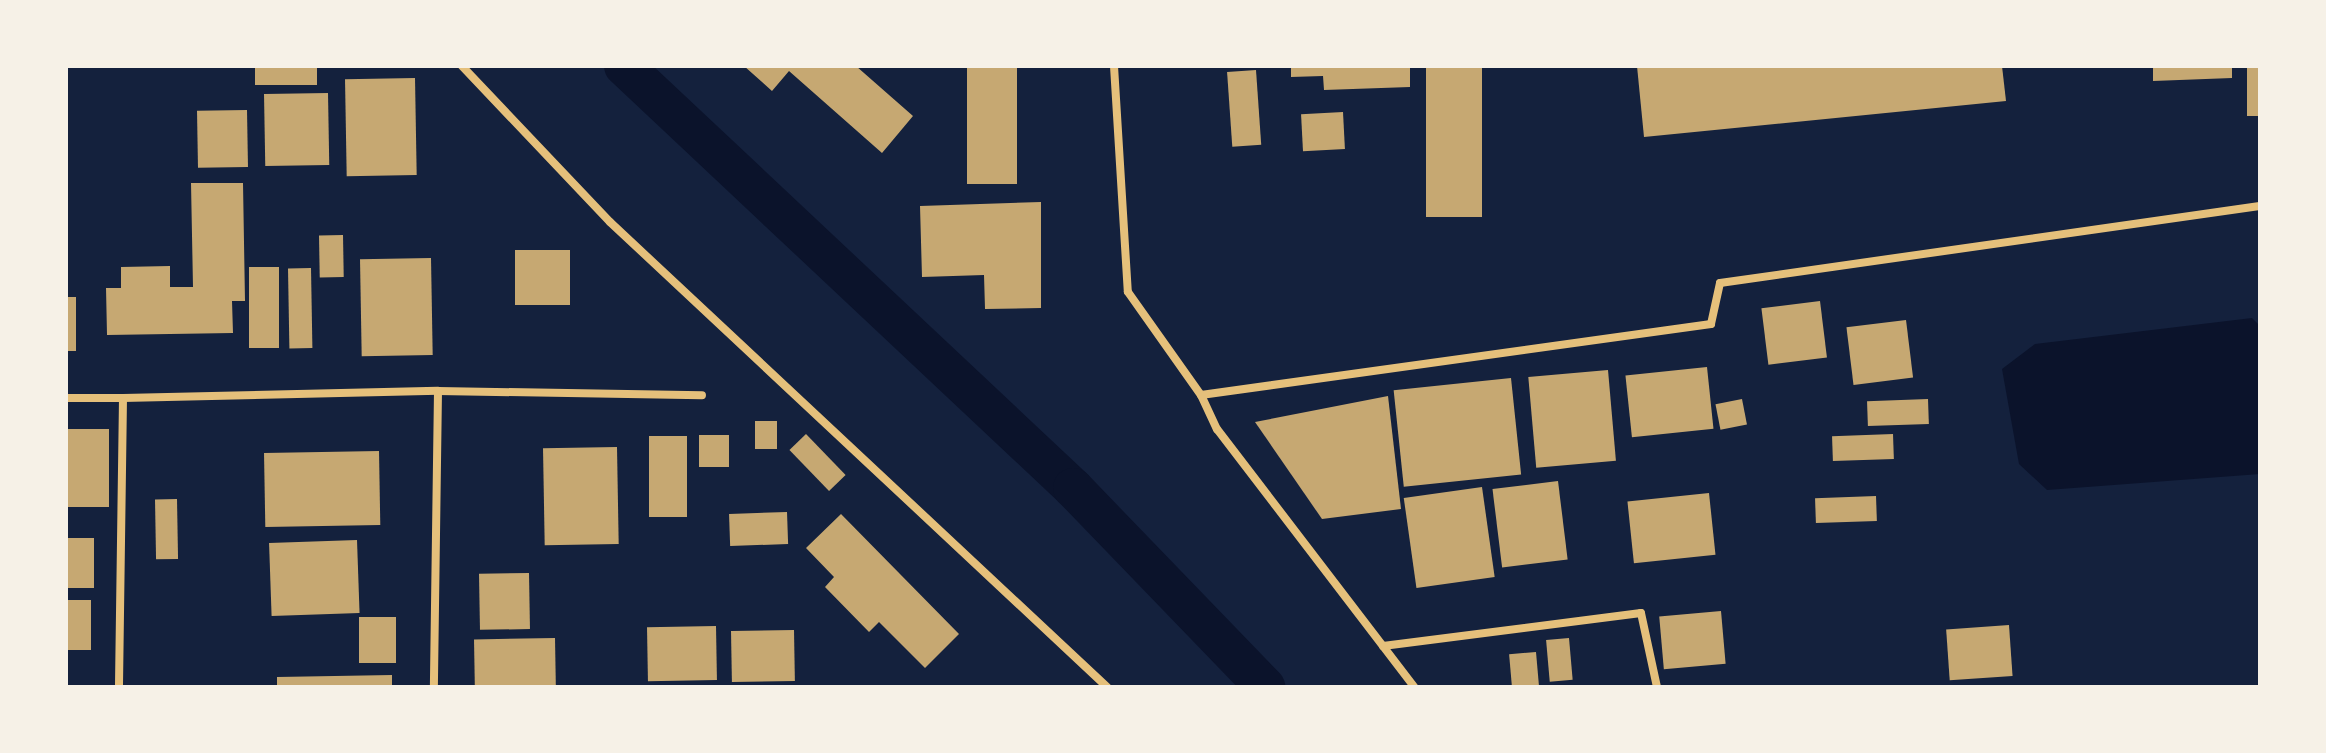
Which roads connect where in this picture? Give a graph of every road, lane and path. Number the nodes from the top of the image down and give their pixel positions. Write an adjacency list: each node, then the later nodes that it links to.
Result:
1 (462, 66): 12 (street)
2 (1114, 66): 6 (street)
3 (2260, 206): 6 (street)
4 (438, 391): 5 (street); 8 (street); 11 (street)
5 (702, 395)
6 (1201, 395): 9 (street)
7 (66, 398): 8 (street)
8 (123, 398): 10 (street)
9 (1383, 646): 13 (street); 14 (street)
10 (119, 687)
11 (434, 687)
12 (1107, 687)
13 (1414, 687)
14 (1657, 687)

